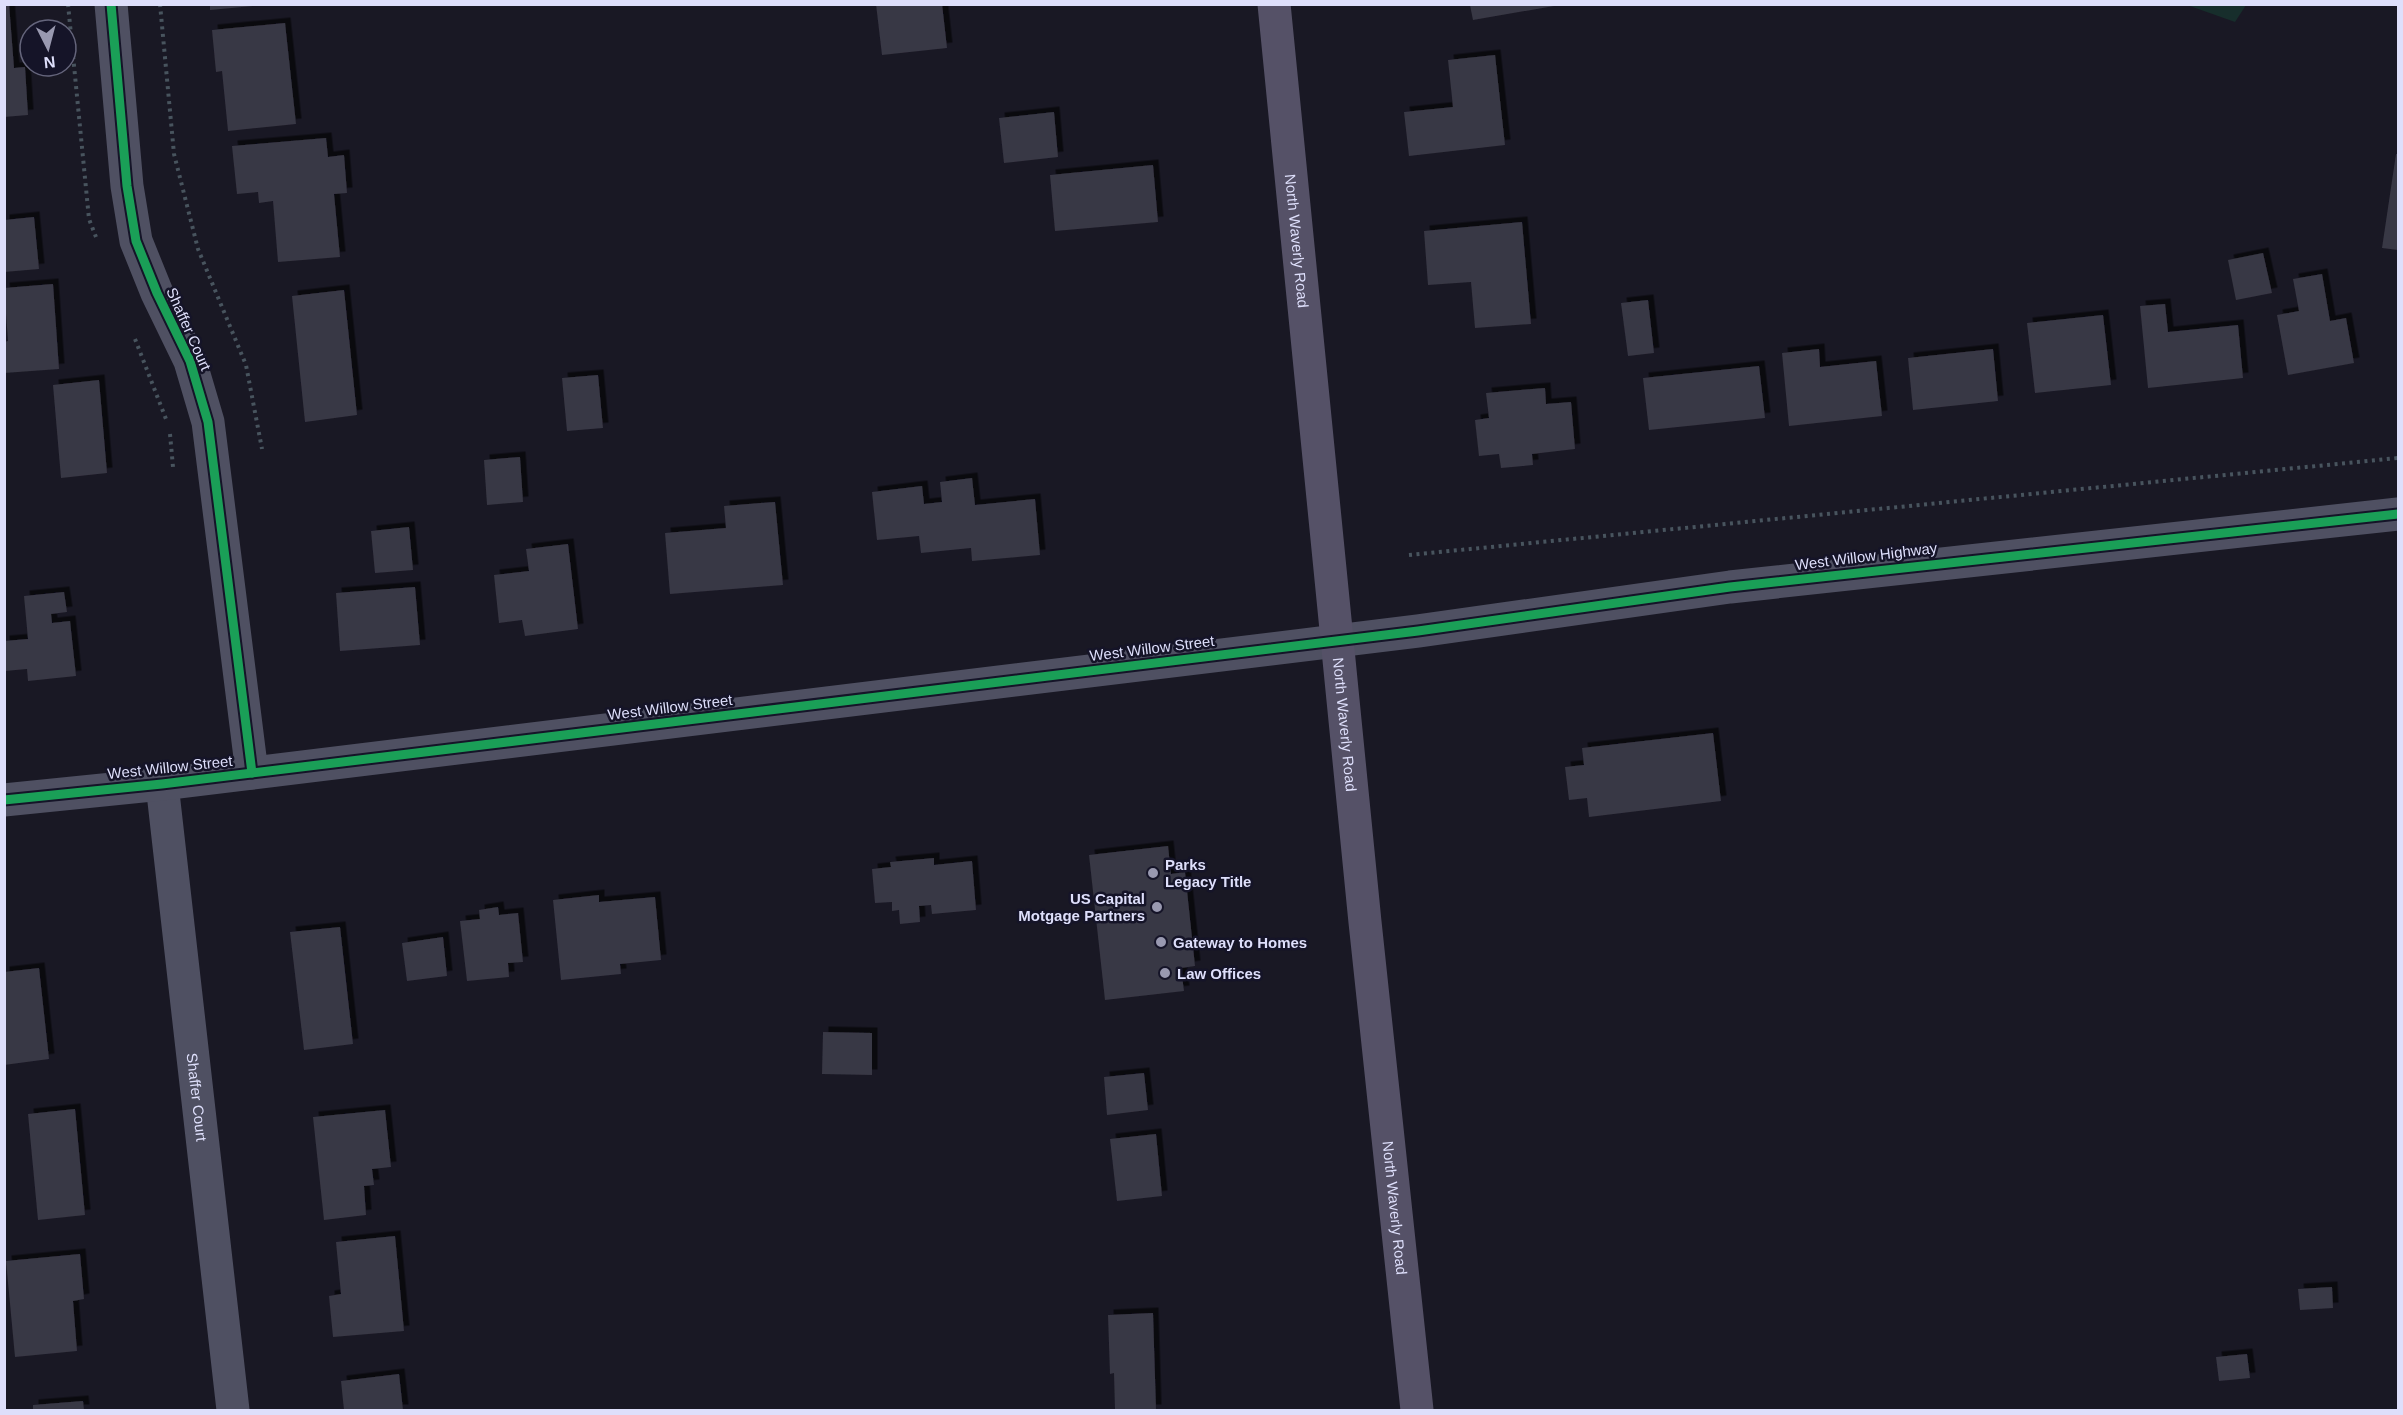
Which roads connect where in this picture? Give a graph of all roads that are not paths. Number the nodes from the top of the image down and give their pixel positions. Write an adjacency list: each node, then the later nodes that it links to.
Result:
1 (111, 4): 5 (street, Shaffer Court)
2 (1274, 4): 4 (main road, North Waverly Road)
3 (2398, 514): 4 (street, West Willow Highway)
4 (1339, 640): 5 (street, West Willow Street); 9 (main road, North Waverly Road)
5 (252, 773): 6 (street, West Willow Street)
6 (162, 784): 7 (street, West Willow Street); 8 (street, Shaffer Court)
7 (4, 800)
8 (233, 1410)
9 (1417, 1410)

